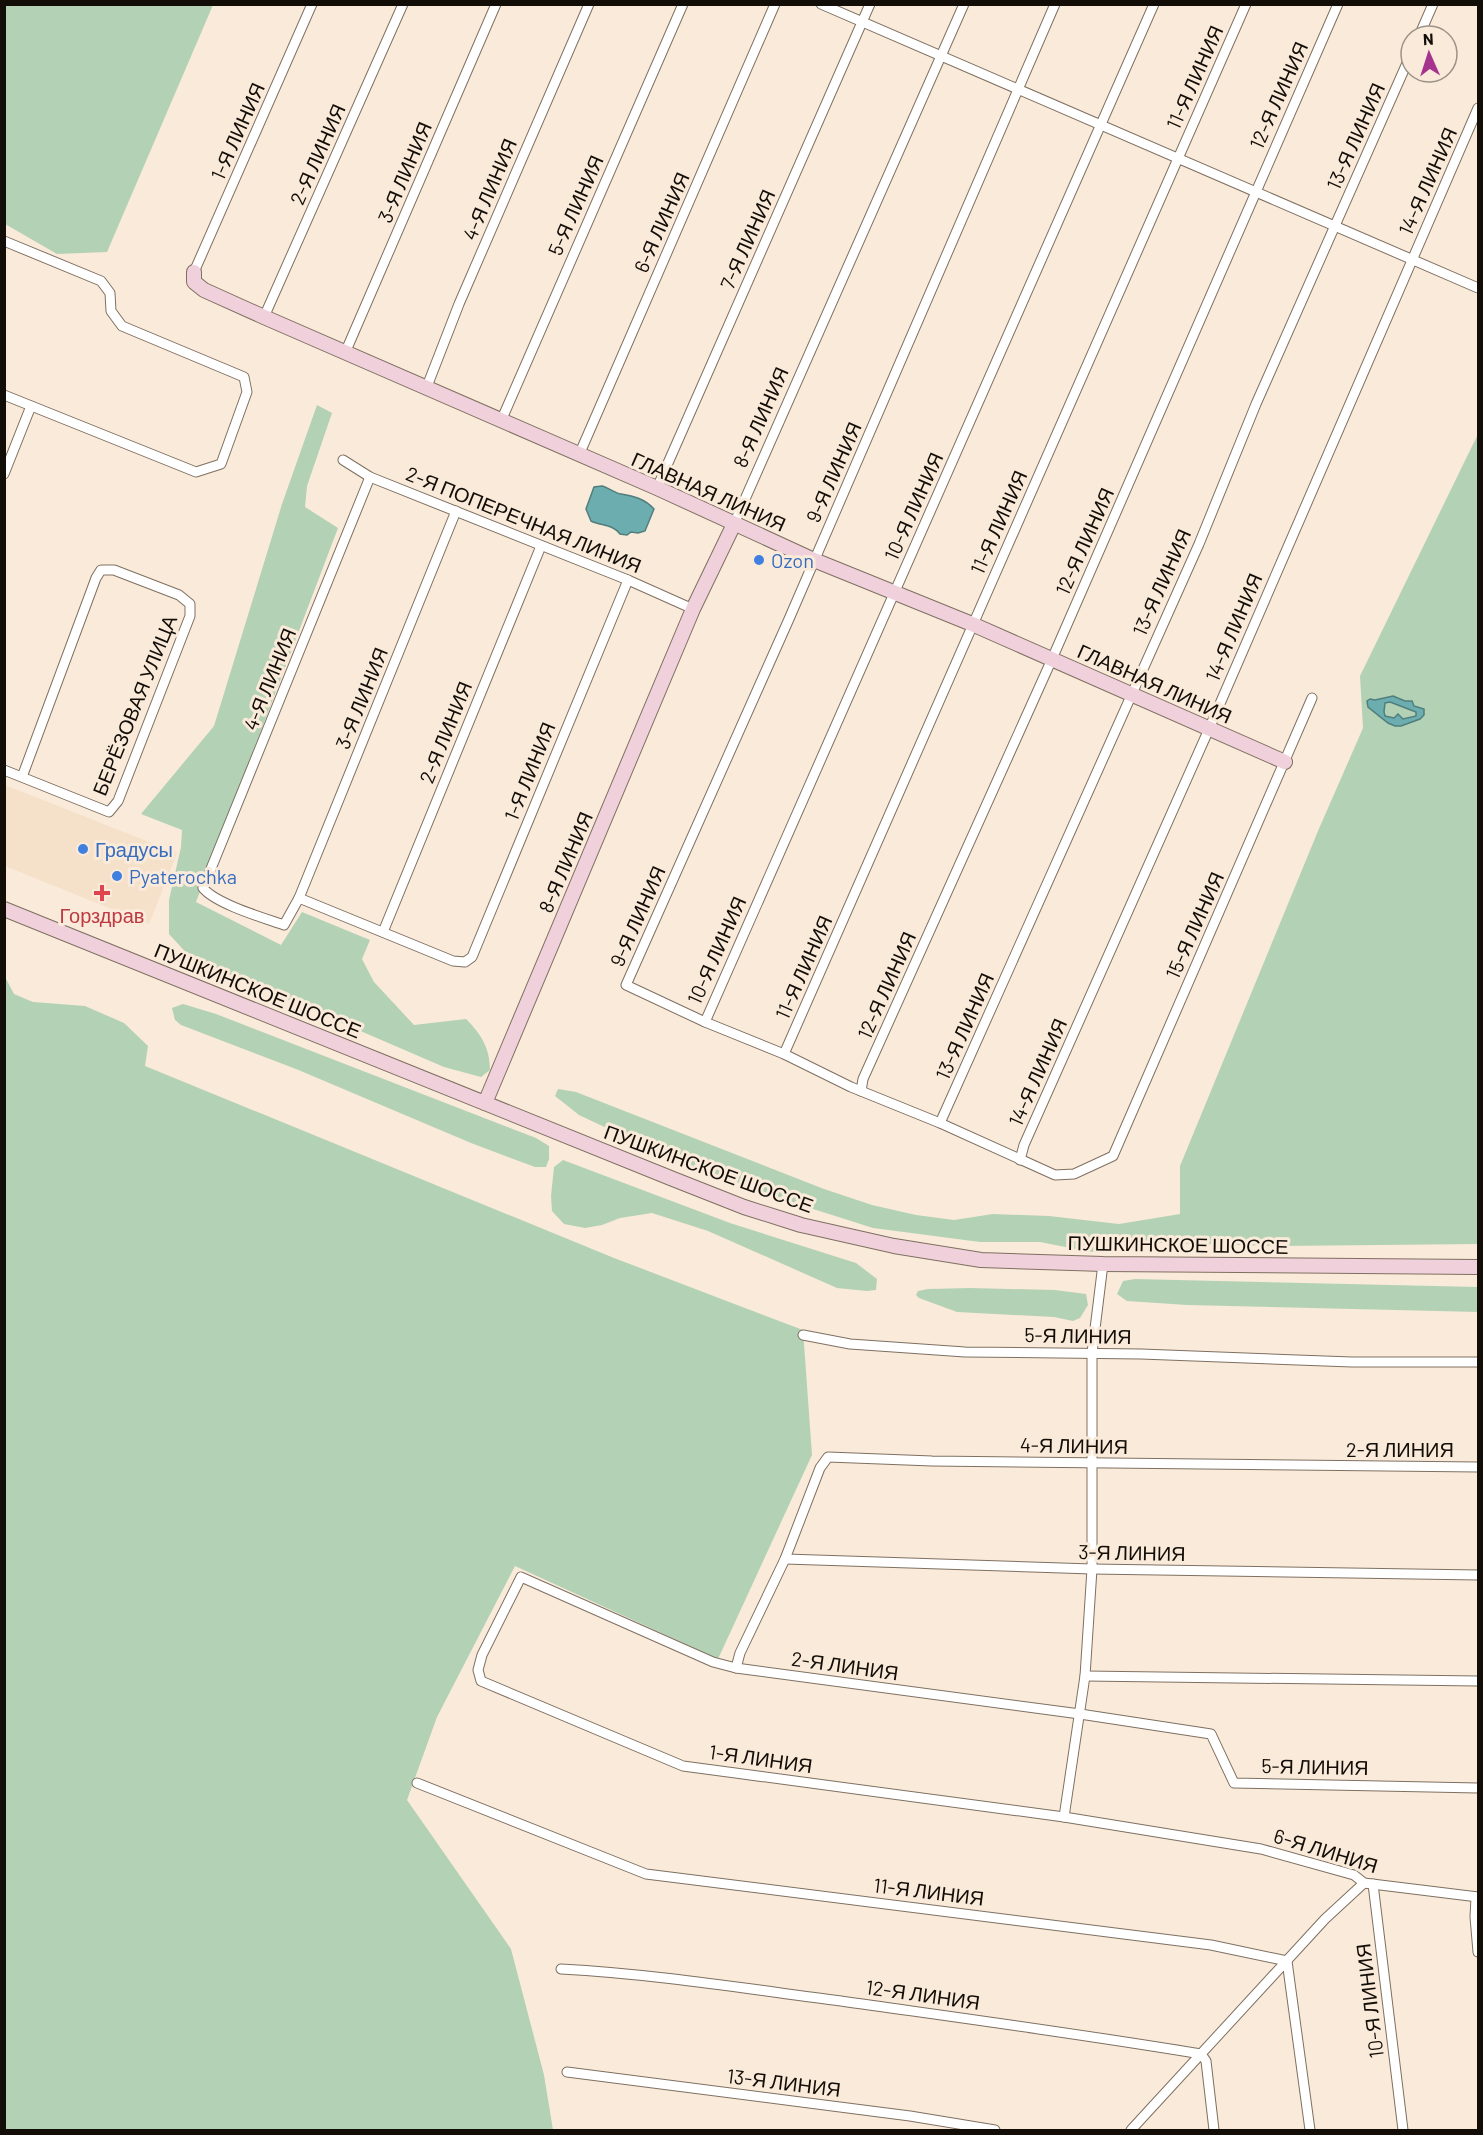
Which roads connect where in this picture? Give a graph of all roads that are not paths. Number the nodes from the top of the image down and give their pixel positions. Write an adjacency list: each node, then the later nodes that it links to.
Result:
1 (312, 4): 27 (street, 1-Я ЛИНИЯ)
2 (403, 4): 29 (street, 2-Я ЛИНИЯ)
3 (496, 4): 30 (street, 3-Я ЛИНИЯ)
4 (589, 4): 31 (street, 4-Я ЛИНИЯ)
5 (683, 4): 34 (street, 5-Я ЛИНИЯ)
6 (776, 4): 35 (street, 6-Я ЛИНИЯ)
7 (821, 4): 15 (street)
8 (870, 4): 15 (street, 7-Я ЛИНИЯ)
9 (964, 4): 17 (street, 8-Я ЛИНИЯ)
10 (1055, 4): 19 (street, 9-Я ЛИНИЯ)
11 (1154, 4): 21 (street, 10-Я ЛИНИЯ)
12 (1246, 4): 22 (street, 11-Я ЛИНИЯ)
13 (1338, 4): 23 (street, 12-Я ЛИНИЯ)
14 (1433, 4): 16 (street)
15 (862, 21): 17 (street); 39 (street, 7-Я ЛИНИЯ)
16 (1424, 24)
17 (941, 57): 19 (street); 41 (street, 8-Я ЛИНИЯ)
18 (1399, 81): 24 (street, 13-Я ЛИНИЯ)
19 (1019, 89): 21 (street); 43 (street, 9-Я ЛИНИЯ)
20 (1479, 108): 26 (street, 14-Я ЛИНИЯ)
21 (1101, 126): 22 (street); 45 (street, 10-Я ЛИНИЯ)
22 (1178, 158): 23 (street); 47 (street, 11-Я ЛИНИЯ)
23 (1255, 192): 24 (street); 48 (street, 12-Я ЛИНИЯ)
24 (1334, 227): 26 (street); 49 (street, 13-Я ЛИНИЯ)
25 (4, 242): 33 (street)
26 (1411, 261): 28 (street); 51 (street, 14-Я ЛИНИЯ)
27 (194, 272): 29 (street, ГЛАВНАЯ ЛИНИЯ)
28 (1479, 288)
29 (264, 317): 30 (street, ГЛАВНАЯ ЛИНИЯ)
30 (345, 353): 31 (street, ГЛАВНАЯ ЛИНИЯ)
31 (426, 389): 34 (street, ГЛАВНАЯ ЛИНИЯ)
32 (4, 395): 33 (street)
33 (31, 406): 37 (street)
34 (501, 420): 35 (street, ГЛАВНАЯ ЛИНИЯ)
35 (579, 455): 39 (street, ГЛАВНАЯ ЛИНИЯ)
36 (343, 460): 38 (street, 2-Я ПОПЕРЕЧНАЯ ЛИНИЯ)
37 (4, 474)
38 (370, 477): 40 (street, 2-Я ПОПЕРЕЧНАЯ ЛИНИЯ); 55 (street, 4-Я ЛИНИЯ)
39 (657, 488): 41 (street, ГЛАВНАЯ ЛИНИЯ)
40 (456, 511): 42 (street, 2-Я ПОПЕРЕЧНАЯ ЛИНИЯ); 56 (street, 3-Я ЛИНИЯ)
41 (734, 524): 43 (street, ГЛАВНАЯ ЛИНИЯ); 46 (street, 8-Я ЛИНИЯ)
42 (541, 546): 44 (street, 2-Я ПОПЕРЕЧНАЯ ЛИНИЯ); 58 (street, 2-Я ЛИНИЯ)
43 (814, 561): 45 (street, ГЛАВНАЯ ЛИНИЯ); 59 (street, 9-Я ЛИНИЯ)
44 (628, 580): 46 (street, 2-Я ПОПЕРЕЧНАЯ ЛИНИЯ); 58 (street, 1-Я ЛИНИЯ)
45 (894, 593): 47 (street, ГЛАВНАЯ ЛИНИЯ); 59 (street, 10-Я ЛИНИЯ)
46 (693, 609): 62 (street, 8-Я ЛИНИЯ)
47 (972, 624): 48 (street, ГЛАВНАЯ ЛИНИЯ); 60 (street, 11-Я ЛИНИЯ)
48 (1052, 660): 49 (street, ГЛАВНАЯ ЛИНИЯ); 61 (street, 12-Я ЛИНИЯ)
49 (1131, 693): 51 (street, ГЛАВНАЯ ЛИНИЯ); 63 (street, 13-Я ЛИНИЯ)
50 (1312, 698): 52 (street, 15-Я ЛИНИЯ)
51 (1209, 729): 52 (street, ГЛАВНАЯ ЛИНИЯ); 64 (street, 14-Я ЛИНИЯ)
52 (1285, 762): 64 (street, 15-Я ЛИНИЯ)
53 (4, 770): 54 (street)
54 (22, 777): 54 (street, БЕРЁЗОВАЯ УЛИЦА)
55 (207, 894): 56 (street, 3-Я ЛИНИЯ)
56 (299, 898): 58 (street)
57 (4, 909): 62 (street, ПУШКИНСКОЕ ШОССЕ)
58 (383, 933)
59 (705, 1022): 60 (street)
60 (784, 1054): 61 (street)
61 (856, 1089): 63 (street)
62 (485, 1103): 65 (street, ПУШКИНСКОЕ ШОССЕ)
63 (940, 1123): 64 (street)
64 (1020, 1160)
65 (1103, 1264): 66 (street, ПУШКИНСКОЕ ШОССЕ); 68 (street)
66 (1479, 1268)
67 (803, 1335): 68 (street, 5-Я ЛИНИЯ)
68 (1092, 1353): 69 (street, 5-Я ЛИНИЯ); 70 (street)
69 (1479, 1362)
70 (1093, 1463): 71 (street, 4-Я ЛИНИЯ); 73 (street, 4-Я ЛИНИЯ); 74 (street)
71 (1320, 1467): 72 (street, 2-Я ЛИНИЯ)
72 (1479, 1467)
73 (784, 1558): 74 (street, 3-Я ЛИНИЯ); 77 (street)
74 (1092, 1569): 75 (street, 3-Я ЛИНИЯ); 78 (street)
75 (1479, 1575)
76 (521, 1577): 77 (street, 2-Я ЛИНИЯ); 84 (street, 1-Я ЛИНИЯ)
77 (736, 1668): 80 (street, 2-Я ЛИНИЯ)
78 (1085, 1676): 79 (street); 80 (street)
79 (1479, 1681)
80 (1080, 1714): 81 (street, 2-Я ЛИНИЯ); 84 (street)
81 (1182, 1730): 83 (street, 5-Я ЛИНИЯ)
82 (417, 1783): 89 (street, 11-Я ЛИНИЯ)
83 (1479, 1788)
84 (1064, 1817): 85 (street, 1-Я ЛИНИЯ)
85 (1163, 1833): 86 (street, 6-Я ЛИНИЯ)
86 (1368, 1884): 87 (street, 6-Я ЛИНИЯ); 89 (street); 97 (street, 10-Я ЛИНИЯ)
87 (1477, 1897): 88 (street)
88 (1479, 1952)
89 (1287, 1961): 91 (street); 93 (street)
90 (561, 1969): 91 (street, 12-Я ЛИНИЯ)
91 (1201, 2054): 95 (street); 96 (street)
92 (567, 2072): 94 (street, 13-Я ЛИНИЯ)
93 (1310, 2127)
94 (995, 2130)
95 (1131, 2130)
96 (1214, 2130)
97 (1403, 2130)

